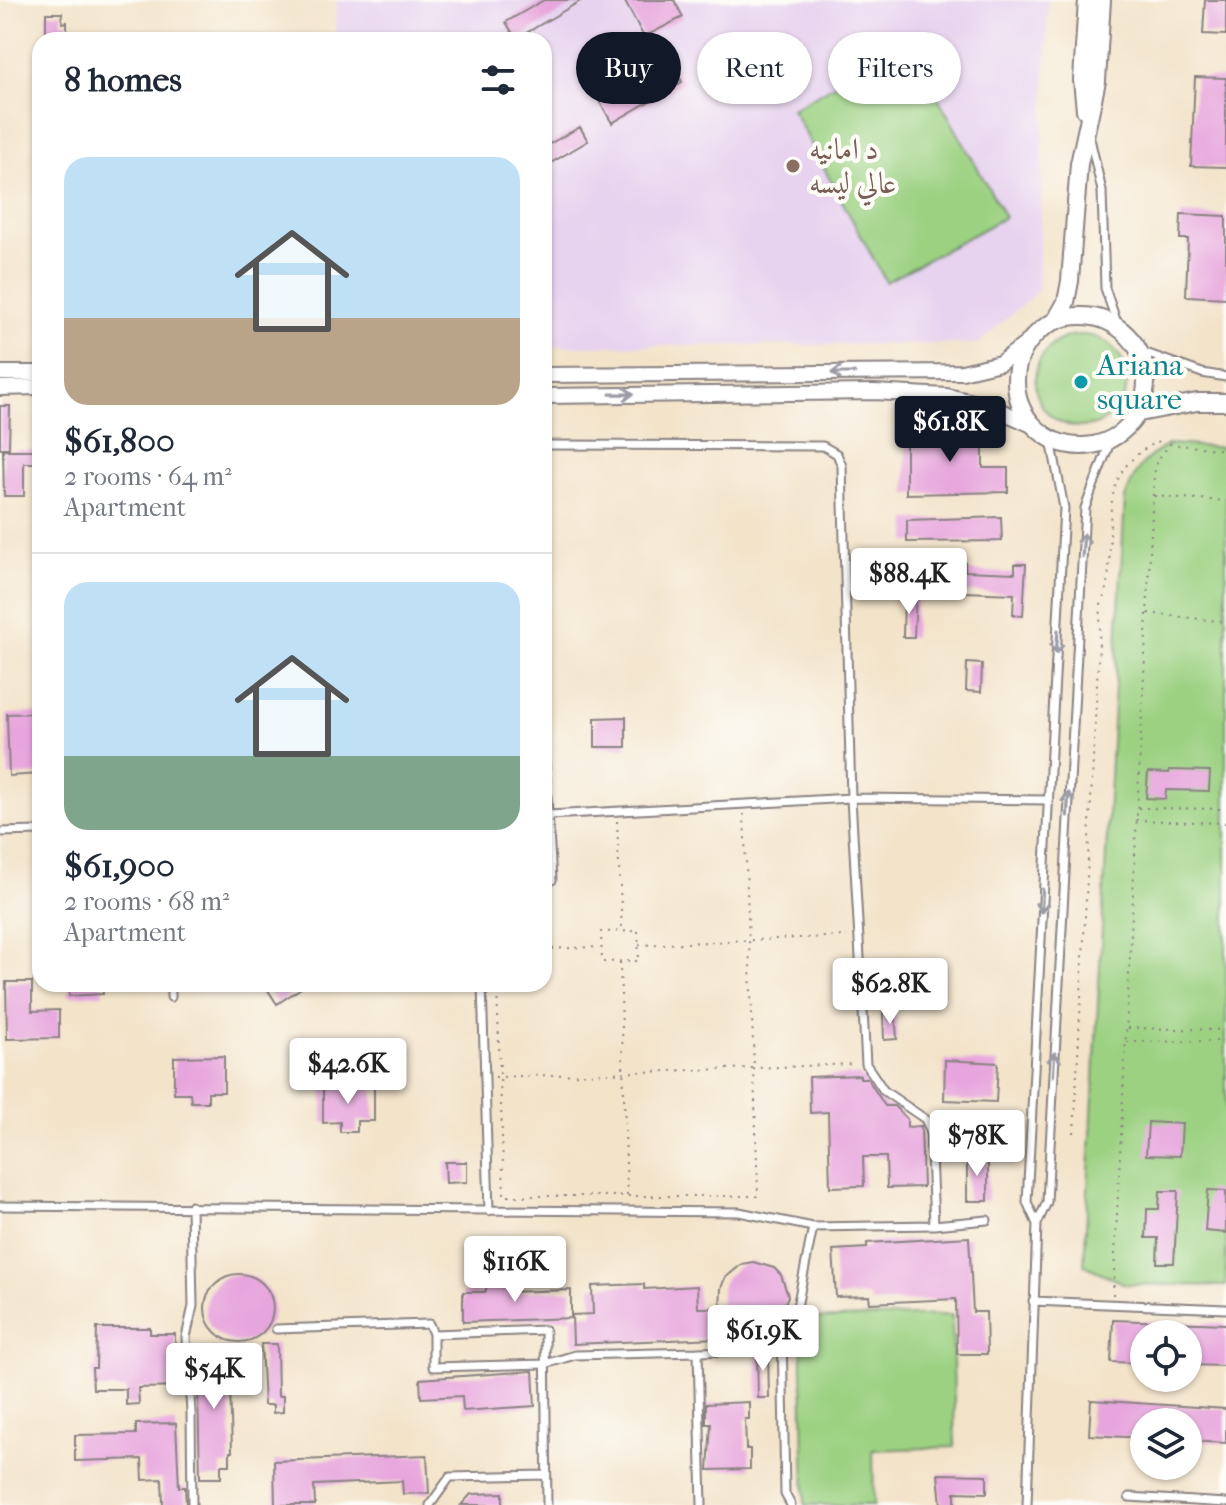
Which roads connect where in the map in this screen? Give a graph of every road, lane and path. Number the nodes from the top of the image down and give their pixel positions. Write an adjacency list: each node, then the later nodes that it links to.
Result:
1 (1087, 0): 3 (street)
2 (1102, 0): 3 (street)
3 (1088, 128): 4 (street); 5 (lane)
4 (1056, 320): 5 (street); 6 (street)
5 (1118, 326): 7 (street)
6 (1026, 344): 10 (street, one-way to 10); 17 (street)
7 (1140, 351): 11 (lane); 16 (street)
8 (0, 373): 9 (street)
9 (32, 373)
10 (552, 375)
11 (1226, 377)
12 (32, 387): 13 (street)
13 (0, 388)
14 (552, 396): 17 (street, one-way to 17)
15 (1226, 402): 16 (street)
16 (1139, 413): 20 (street)
17 (1030, 424): 19 (street)
18 (1164, 439): 58 (path)
19 (1051, 440): 20 (street); 28 (lane, one-way to 28)
20 (1111, 440): 64 (lane, one-way to 20)
21 (552, 445): 27 (lane)
22 (1226, 450): 23 (path)
23 (1153, 496): 24 (path); 25 (path)
24 (1226, 501)
25 (1147, 613): 26 (path); 30 (path)
26 (1226, 622)
27 (851, 798): 28 (lane); 29 (lane); 39 (lane)
28 (1048, 800): 64 (lane, one-way to 64)
29 (743, 805): 32 (lane); 40 (path)
30 (1137, 808): 31 (path); 34 (path)
31 (1226, 809)
32 (617, 812): 33 (lane); 38 (path)
33 (552, 815)
34 (1136, 820): 35 (path); 49 (path)
35 (1226, 823)
36 (32, 831): 37 (lane)
37 (0, 832)
38 (622, 931): 41 (path); 42 (path)
39 (860, 935): 40 (path); 53 (lane)
40 (750, 941): 41 (path); 54 (path)
41 (639, 945): 44 (path)
42 (602, 947): 43 (path); 44 (path)
43 (552, 949)
44 (620, 962): 55 (path)
45 (171, 992): 48 (lane)
46 (482, 992): 57 (lane)
47 (497, 992): 56 (path)
48 (171, 997)
49 (1127, 1028): 50 (path); 52 (path)
50 (1226, 1030)
51 (1226, 1041): 52 (path)
52 (1126, 1042): 68 (path)
53 (866, 1064): 54 (path); 65 (lane)
54 (754, 1068): 55 (path); 59 (path)
55 (624, 1072): 56 (path); 59 (path)
56 (500, 1077): 57 (path); 59 (path)
57 (485, 1078): 62 (lane)
58 (1074, 1133)
59 (627, 1197)
60 (0, 1206): 61 (lane)
61 (191, 1206): 62 (lane); 78 (lane)
62 (489, 1211): 66 (lane)
63 (987, 1220): 65 (lane)
64 (1037, 1224): 67 (lane)
65 (934, 1225): 66 (lane)
66 (813, 1227): 82 (lane)
67 (1033, 1301): 68 (lane); 83 (lane)
68 (1112, 1305): 69 (lane)
69 (1226, 1309)
70 (276, 1329): 72 (lane)
71 (729, 1333): 73 (lane)
72 (433, 1334): 74 (lane); 74 (lane)
73 (698, 1352): 74 (lane); 81 (lane)
74 (545, 1364): 75 (lane)
75 (546, 1475): 79 (lane); 80 (lane)
76 (1129, 1497): 77 (lane)
77 (1226, 1503)
78 (192, 1505)
79 (430, 1505)
80 (547, 1505)
81 (702, 1505)
82 (791, 1505)
83 (1027, 1505)

